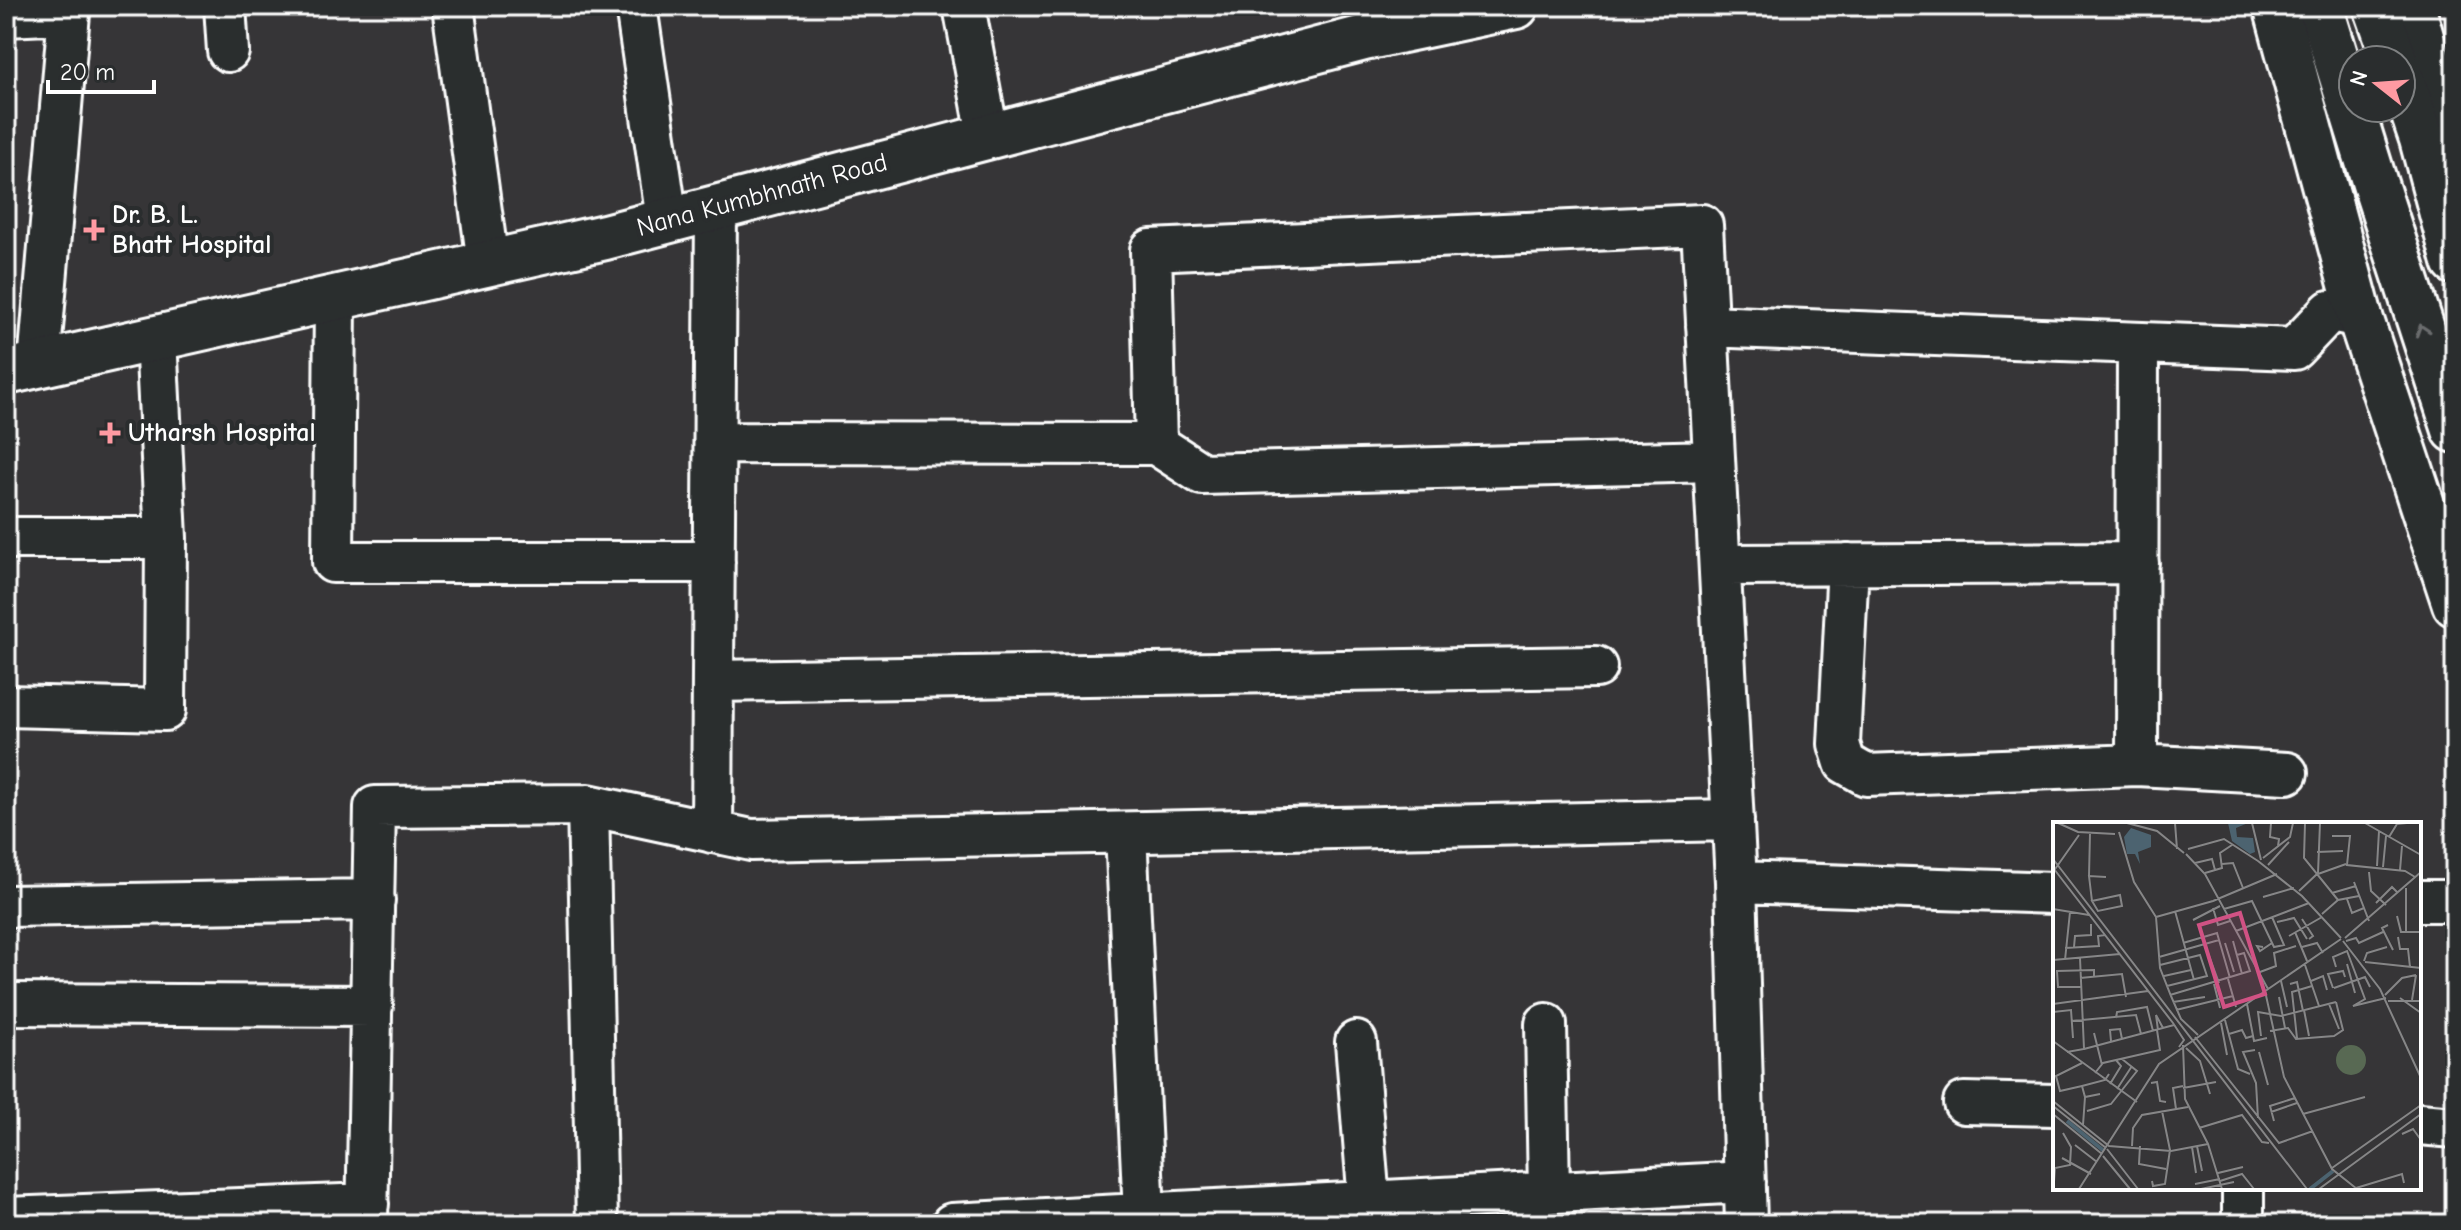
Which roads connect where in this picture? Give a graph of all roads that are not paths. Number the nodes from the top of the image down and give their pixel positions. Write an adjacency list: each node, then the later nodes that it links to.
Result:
1 (225, 6): 13 (street)
2 (453, 6): 20 (street)
3 (636, 6): 18 (street)
4 (964, 6): 15 (street)
5 (1516, 6): 10 (main road, Nana Kumbhnath Road)
6 (2276, 6): 22 (main road)
7 (2320, 6): 27 (main road, one-way to 7)
8 (2376, 6): 12 (main road)
9 (2414, 6): 16 (street)
10 (1434, 14): 15 (main road, Nana Kumbhnath Road)
11 (6, 16): 26 (street)
12 (2389, 44)
13 (228, 51)
14 (2417, 104): 16 (main road)
15 (988, 135): 17 (main road, Nana Kumbhnath Road)
16 (2439, 142): 19 (main road)
17 (716, 207): 18 (main road, Nana Kumbhnath Road); 28 (street)
18 (667, 220): 20 (main road, Nana Kumbhnath Road)
19 (2455, 262)
20 (488, 263): 21 (main road, Nana Kumbhnath Road)
21 (335, 297): 24 (main road, Nana Kumbhnath Road); 33 (street)
22 (2360, 317): 25 (street); 37 (main road)
23 (1707, 326): 25 (street); 29 (street); 30 (street)
24 (156, 338): 26 (main road, Nana Kumbhnath Road); 32 (street)
25 (2138, 343): 34 (street)
26 (22, 368)
27 (2455, 430)
28 (715, 443): 29 (street); 33 (street)
29 (1156, 444): 30 (street)
30 (1714, 461): 36 (street)
31 (6, 538): 32 (street)
32 (166, 538): 40 (street)
33 (714, 562): 39 (street)
34 (2138, 563): 35 (street); 41 (street)
35 (1848, 564): 36 (street); 41 (street)
36 (1720, 565): 44 (street)
37 (2455, 604)
38 (1596, 667): 39 (street)
39 (714, 681): 45 (street)
40 (6, 706)
41 (2137, 765): 42 (street)
42 (2287, 773)
43 (588, 805): 45 (street); 49 (street); 71 (street)
44 (1733, 820): 46 (street); 47 (street)
45 (712, 832): 46 (street)
46 (1126, 833): 67 (street)
47 (1736, 882): 48 (street); 61 (street)
48 (2053, 893)
49 (374, 900): 52 (street); 54 (street)
50 (2421, 901): 51 (street)
51 (2455, 901)
52 (6, 906)
53 (6, 1004): 54 (street)
54 (372, 1006): 66 (street)
55 (1546, 1024): 63 (street)
56 (1356, 1042): 64 (street)
57 (1964, 1103): 58 (street)
58 (2053, 1105)
59 (2421, 1124): 60 (street)
60 (2455, 1127)
61 (1745, 1182): 63 (street); 73 (street)
62 (2243, 1190): 74 (street)
63 (1549, 1193): 65 (street)
64 (1369, 1202): 65 (street); 67 (street)
65 (1462, 1211)
66 (368, 1214): 68 (street)
67 (1144, 1214): 72 (street)
68 (230, 1217): 70 (street)
69 (6, 1218): 70 (street)
70 (101, 1219)
71 (597, 1224)
72 (952, 1224)
73 (1746, 1224)
74 (2243, 1224)

